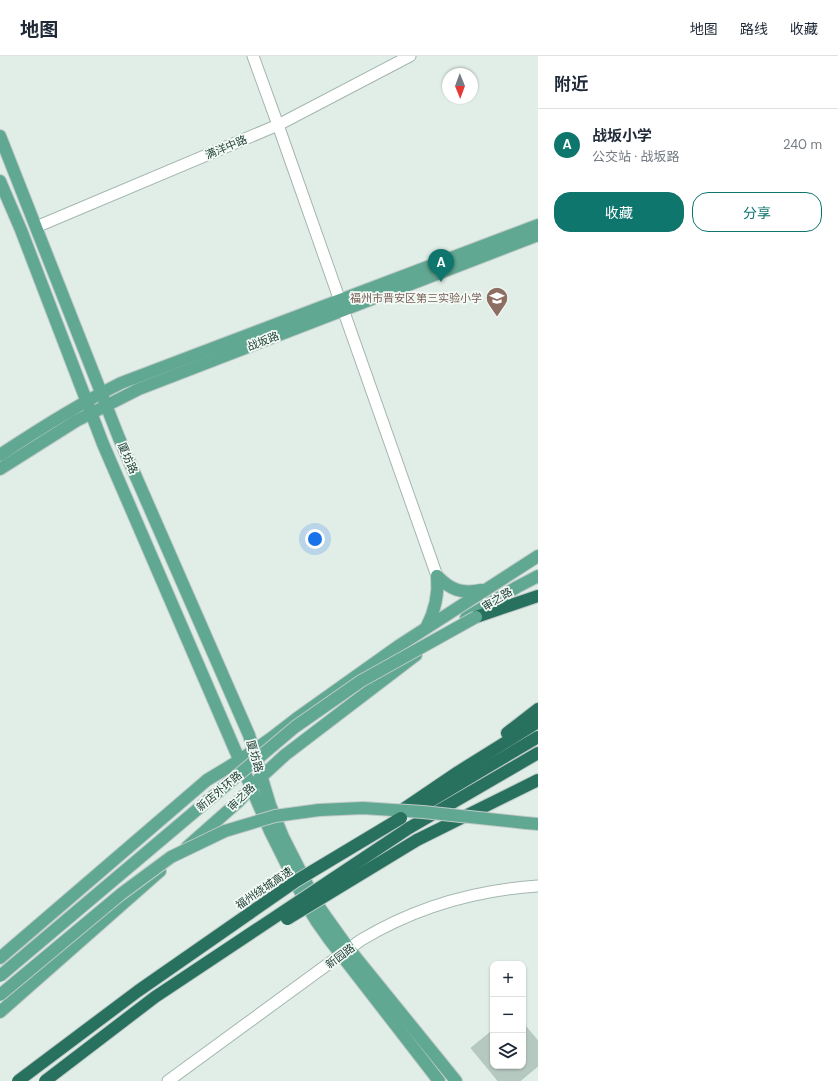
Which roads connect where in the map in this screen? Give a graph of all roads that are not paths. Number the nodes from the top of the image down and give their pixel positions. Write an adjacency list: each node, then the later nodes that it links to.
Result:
1 (252, 56): 3 (street)
2 (410, 56): 3 (street, 满洋中路)
3 (278, 125): 7 (street, 满洋中路); 9 (street)
4 (0, 136): 7 (main road, 厦坊路)
5 (0, 181): 11 (main road, 厦坊路)
6 (538, 225): 9 (main road, 战坂路)
7 (36, 227): 10 (main road, 厦坊路)
8 (538, 234): 9 (main road, 战坂路)
9 (341, 305): 10 (main road, 战坂路); 12 (main road, 战坂路); 17 (street)
10 (101, 393): 11 (main road, 战坂路); 12 (main road, 厦坊路)
11 (86, 402): 13 (main road, 厦坊路); 14 (main road, 战坂路)
12 (106, 405): 13 (main road, 战坂路); 27 (main road, 厦坊路)
13 (91, 413): 15 (main road, 战坂路); 29 (main road, 厦坊路)
14 (0, 455)
15 (0, 469)
16 (538, 556): 19 (main road, 审之路)
17 (437, 576): 19 (main road); 23 (main road)
18 (538, 576): 31 (main road, 审之路)
19 (485, 590): 23 (main road, 审之路)
20 (538, 591): 22 (main road, 新店外环路)
21 (538, 596): 22 (highway)
22 (476, 617): 39 (main road, 新店外环路, bridge)
23 (425, 629): 27 (main road, 审之路)
24 (538, 709): 30 (highway)
25 (538, 722): 30 (highway)
26 (538, 737): 34 (highway, 福州绕城高速)
27 (253, 751): 29 (main road, 审之路); 31 (main road, 厦坊路)
28 (538, 753): 41 (highway, bridge)
29 (240, 760): 33 (main road, 厦坊路); 38 (main road, 审之路)
30 (458, 772): 34 (highway)
31 (261, 777): 33 (main road, 审之路); 37 (main road, 厦坊路)
32 (538, 780): 41 (highway, bridge)
33 (252, 788): 37 (main road, 厦坊路); 42 (main road, 审之路)
34 (400, 815): 43 (highway, 福州绕城高速, bridge)
35 (538, 824): 40 (main road, bridge)
36 (538, 886): 37 (street, 新园路)
37 (345, 952): 45 (street, 新园路); 46 (main road); 47 (main road)
38 (0, 958)
39 (0, 976)
40 (0, 995)
41 (155, 997): 44 (highway, bridge)
42 (0, 1012)
43 (18, 1081)
44 (45, 1081)
45 (168, 1081)
46 (439, 1081)
47 (456, 1081)

